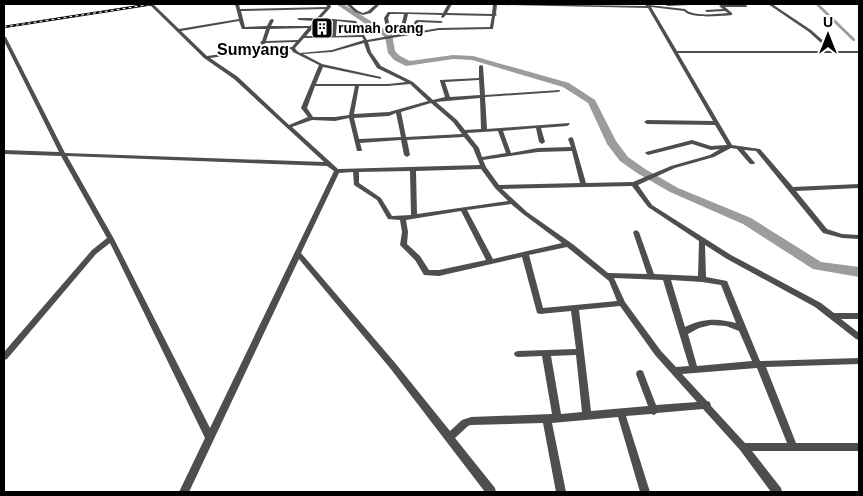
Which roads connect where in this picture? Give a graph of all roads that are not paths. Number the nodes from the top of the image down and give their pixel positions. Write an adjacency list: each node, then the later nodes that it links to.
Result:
1 (237, 4): 17 (street)
2 (348, 4): 3 (street)
3 (378, 4)
4 (450, 4): 23 (street)
5 (495, 4): 22 (street)
6 (502, 4): 15 (street)
7 (668, 4): 8 (street); 16 (street)
8 (687, 4): 18 (street)
9 (744, 4): 12 (street)
10 (770, 4): 45 (street)
11 (153, 5): 34 (street)
12 (720, 5): 19 (street)
13 (290, 6): 14 (street); 17 (street)
14 (328, 6): 27 (street)
15 (648, 6): 16 (street); 44 (street)
16 (671, 9): 18 (street)
17 (240, 10): 25 (street)
18 (685, 10): 19 (street)
19 (727, 10): 20 (street)
20 (707, 11)
21 (406, 14): 23 (street); 36 (street); 36 (street)
22 (495, 14): 23 (street); 33 (street)
23 (444, 15): 29 (street)
24 (299, 19): 27 (street)
25 (241, 20): 31 (street); 34 (street)
26 (272, 20): 31 (street)
27 (319, 20): 28 (street); 30 (street)
28 (335, 20): 38 (street); 40 (street)
29 (441, 22): 33 (street); 35 (street)
30 (311, 27): 31 (street); 39 (street)
31 (267, 28): 41 (street)
32 (420, 28): 35 (street)
33 (439, 29): 35 (street)
34 (180, 30): 48 (street)
35 (417, 33): 36 (street)
36 (401, 34): 40 (street)
37 (4, 36): 84 (street)
38 (334, 37): 39 (street); 40 (street)
39 (301, 39): 41 (street); 42 (street)
40 (367, 39): 47 (street); 53 (street)
41 (262, 42): 43 (street)
42 (293, 48): 43 (street); 47 (street)
43 (260, 50): 48 (street)
44 (677, 52): 45 (street); 64 (street)
45 (833, 52): 46 (street)
46 (859, 52)
47 (302, 53): 49 (street)
48 (210, 58): 66 (street)
49 (321, 65): 51 (street); 54 (street)
50 (480, 66): 52 (street)
51 (379, 78)
52 (481, 79): 57 (street); 58 (street)
53 (411, 83): 55 (street); 59 (street)
54 (314, 85): 55 (street); 62 (street)
55 (357, 86): 61 (street)
56 (558, 91): 57 (street)
57 (482, 96): 58 (street); 68 (street)
58 (448, 99): 59 (street)
59 (432, 101): 60 (street); 70 (street)
60 (398, 111): 61 (street); 71 (street)
61 (351, 116): 62 (street); 73 (street)
62 (311, 118): 66 (street)
63 (647, 122): 64 (street)
64 (718, 123): 75 (street)
65 (567, 124): 67 (street)
66 (288, 127): 88 (street)
67 (538, 127): 69 (street); 74 (street)
68 (484, 130): 69 (street); 70 (street)
69 (500, 130): 82 (street)
70 (464, 133): 71 (street); 85 (street)
71 (404, 139): 73 (street); 83 (street)
72 (571, 139): 77 (street)
73 (358, 141): 78 (street)
74 (542, 142)
75 (729, 146): 76 (street); 81 (street); 93 (street)
76 (739, 147): 87 (street); 97 (street)
77 (574, 149): 82 (street); 94 (street)
78 (359, 150)
79 (4, 152): 80 (street)
80 (12, 153): 84 (street); 86 (street)
81 (648, 153)
82 (509, 154): 85 (street)
83 (407, 155)
84 (64, 156): 88 (street); 104 (street)
85 (481, 159): 89 (street)
86 (4, 160)
87 (752, 163)
88 (329, 164): 92 (street)
89 (483, 167): 90 (street); 96 (street)
90 (413, 168): 91 (street); 100 (street)
91 (356, 170): 92 (street); 101 (street)
92 (337, 171): 107 (street)
93 (638, 183): 94 (street); 105 (street)
94 (583, 184): 96 (street)
95 (859, 186): 97 (street)
96 (497, 187): 98 (street)
97 (791, 189): 103 (street)
98 (511, 202): 99 (street); 106 (street)
99 (464, 210): 100 (street); 109 (street)
100 (414, 216): 101 (street)
101 (403, 218): 109 (street)
102 (636, 232): 111 (street)
103 (859, 237)
104 (111, 239): 124 (street); 135 (street)
105 (702, 241): 113 (street); 116 (street)
106 (568, 244): 108 (street); 110 (street)
107 (298, 254): 135 (street); 136 (street)
108 (525, 254): 109 (street); 115 (street)
109 (492, 262)
110 (606, 274): 111 (street); 114 (street)
111 (651, 275): 112 (street)
112 (666, 277): 113 (street); 119 (street)
113 (702, 279): 118 (street)
114 (622, 303): 115 (street); 128 (street)
115 (575, 308): 121 (street)
116 (833, 316): 117 (street); 120 (street)
117 (859, 316)
118 (742, 328): 119 (street); 126 (street)
119 (683, 333): 127 (street)
120 (859, 337)
121 (579, 352): 122 (street); 133 (street)
122 (546, 353): 123 (street); 134 (street)
123 (518, 354)
124 (4, 357)
125 (859, 360): 126 (street)
126 (758, 364): 127 (street); 137 (street)
127 (694, 368): 128 (street)
128 (674, 371): 130 (street)
129 (640, 374): 131 (street)
130 (707, 405): 131 (street); 138 (street)
131 (654, 411): 132 (street)
132 (622, 413): 133 (street); 143 (street)
133 (587, 414): 134 (street)
134 (552, 418): 136 (street); 142 (street)
135 (210, 438): 140 (street)
136 (448, 438): 141 (street)
137 (793, 446): 138 (street); 139 (street)
138 (743, 447): 144 (street)
139 (859, 448)
140 (184, 492)
141 (490, 492)
142 (561, 492)
143 (645, 492)
144 (777, 492)

